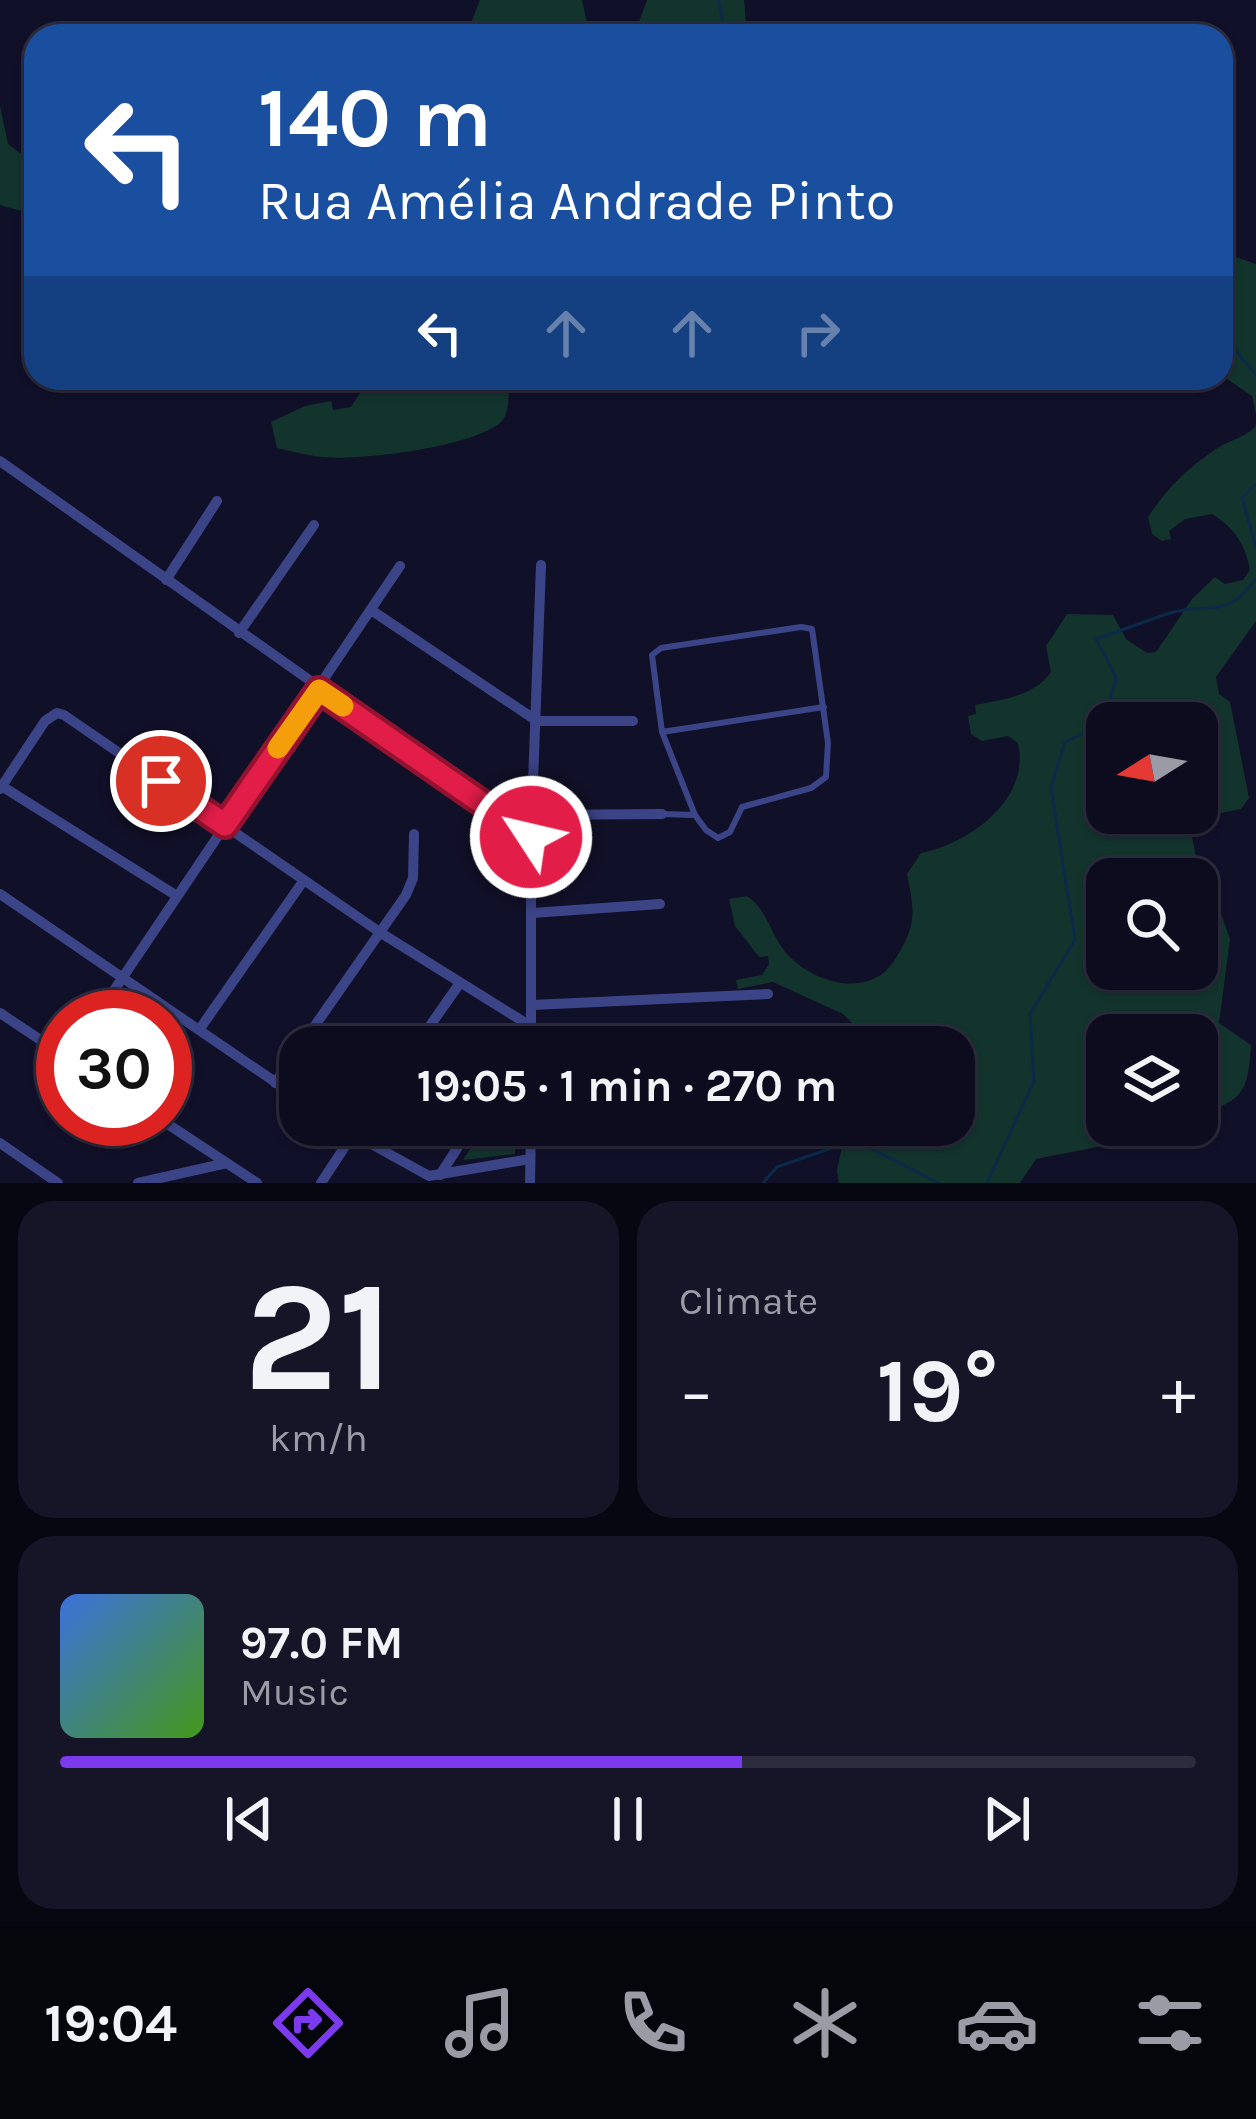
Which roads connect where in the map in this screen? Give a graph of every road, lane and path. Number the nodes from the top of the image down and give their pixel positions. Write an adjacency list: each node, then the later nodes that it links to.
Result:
1 (0, 461): 6 (street)
2 (217, 501): 6 (street)
3 (314, 526): 8 (street)
4 (400, 566): 7 (street)
5 (541, 566): 11 (street)
6 (166, 580): 8 (street)
7 (370, 610): 9 (street); 11 (street)
8 (239, 633): 9 (street)
9 (319, 690): 18 (street); 20 (street)
10 (824, 707): 13 (lane); 13 (lane); 16 (lane)
11 (537, 721): 12 (street); 17 (street)
12 (633, 722)
13 (662, 732): 16 (lane)
14 (0, 787): 18 (street); 23 (street)
15 (662, 814): 16 (lane); 17 (street)
16 (695, 814)
17 (533, 815): 20 (street)
18 (225, 825): 21 (street); 23 (street)
19 (414, 834): 26 (street)
20 (531, 837): 25 (street)
21 (304, 880): 26 (street); 37 (street)
22 (0, 894): 27 (street)
23 (177, 896): 27 (street)
24 (660, 904): 25 (street)
25 (532, 913): 31 (street)
26 (381, 933): 28 (street); 33 (street)
27 (123, 978): 29 (street); 37 (street)
28 (460, 983): 34 (street); 35 (street)
29 (115, 990)
30 (768, 994): 31 (street)
31 (532, 1005): 36 (street)
32 (0, 1013): 38 (street)
33 (315, 1026)
34 (430, 1026)
35 (512, 1026)
36 (531, 1026)
37 (199, 1030): 40 (street)
38 (36, 1037)
39 (279, 1076): 40 (street)
40 (275, 1082): 41 (street)
41 (279, 1085)
42 (192, 1140): 49 (street)
43 (0, 1143): 50 (street)
44 (345, 1146): 56 (street)
45 (379, 1146): 51 (street)
46 (459, 1146): 51 (street)
47 (530, 1146): 48 (street)
48 (530, 1159): 51 (street); 57 (street)
49 (227, 1163): 54 (street); 55 (street)
50 (41, 1171): 52 (street); 53 (street)
51 (440, 1175)
52 (34, 1183)
53 (58, 1183)
54 (138, 1183)
55 (257, 1183)
56 (321, 1183)
57 (530, 1183)

